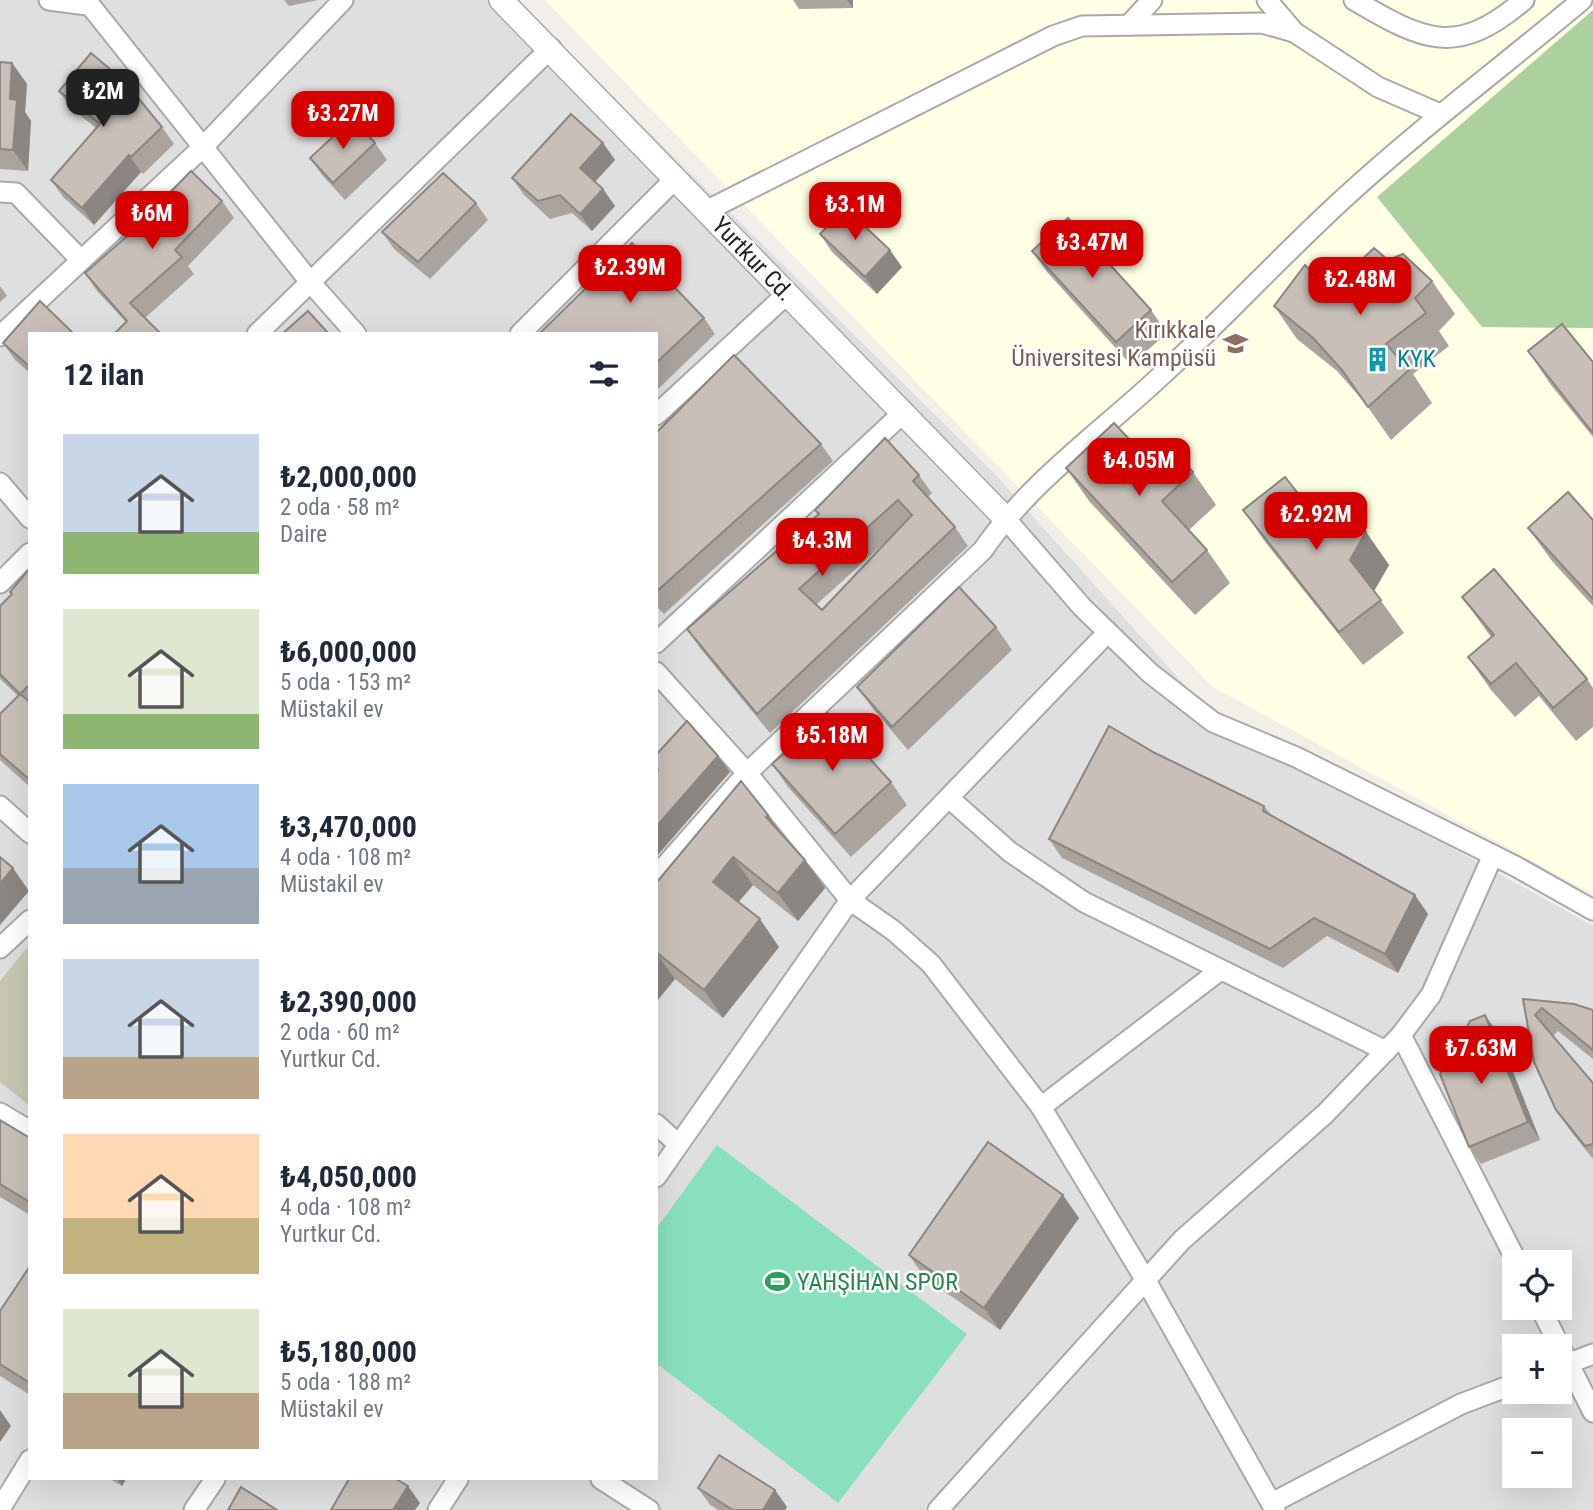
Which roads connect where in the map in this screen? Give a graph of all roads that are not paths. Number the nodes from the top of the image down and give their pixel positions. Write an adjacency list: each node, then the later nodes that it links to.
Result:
1 (49, 0): 9 (street)
2 (343, 0): 14 (street)
3 (501, 0): 12 (street, Yurtkur Cd.)
4 (1152, 0): 10 (street)
5 (1267, 0): 11 (street)
6 (1354, 0): 7 (street)
7 (1524, 0)
8 (1581, 0): 13 (street)
9 (86, 2): 14 (street)
10 (1129, 25): 11 (street); 17 (street)
11 (1294, 32): 13 (street)
12 (551, 48): 15 (street, Yurtkur Cd.); 19 (street)
13 (1440, 114): 29 (street)
14 (202, 148): 18 (street); 19 (street)
15 (674, 180): 17 (street, Yurtkur Cd.); 23 (street)
16 (0, 192): 18 (street)
17 (706, 211): 20 (street, Yurtkur Cd.)
18 (81, 260): 24 (street)
19 (311, 283): 21 (street); 22 (street)
20 (788, 293): 25 (street, Yurtkur Cd.); 26 (street)
21 (259, 332)
22 (354, 332)
23 (522, 332)
24 (0, 336)
25 (904, 411): 29 (street, Yurtkur Cd.); 33 (street)
26 (658, 413)
27 (0, 483): 28 (street)
28 (28, 516)
29 (1005, 518): 32 (street); 35 (street)
30 (28, 555): 31 (street)
31 (0, 583)
32 (1108, 632): 36 (street); 39 (street)
33 (658, 641)
34 (658, 673): 35 (street)
35 (747, 774): 40 (street); 41 (street)
36 (949, 798): 41 (street); 45 (street)
37 (0, 806): 38 (street)
38 (28, 831)
39 (1493, 855): 42 (street); 46 (street)
40 (658, 874)
41 (850, 900): 48 (street); 52 (street)
42 (1593, 910)
43 (28, 922): 44 (street)
44 (0, 948)
45 (1219, 971): 47 (street); 48 (street)
46 (1401, 1035): 47 (street); 54 (street)
47 (1386, 1051): 55 (street)
48 (1041, 1107): 55 (street)
49 (0, 1113): 51 (street)
50 (658, 1126): 52 (street)
51 (28, 1130)
52 (678, 1144): 53 (street)
53 (658, 1174)
54 (1511, 1250)
55 (1145, 1279): 66 (street); 70 (street)
56 (1593, 1354): 57 (street)
57 (1572, 1362)
58 (1572, 1378): 60 (street)
59 (1502, 1389): 66 (street)
60 (1593, 1412)
61 (28, 1464): 65 (street)
62 (214, 1480): 67 (street)
63 (457, 1480): 68 (street)
64 (603, 1480): 69 (street)
65 (6, 1504)
66 (1273, 1507)
67 (194, 1510)
68 (438, 1510)
69 (649, 1510)
70 (938, 1510)

